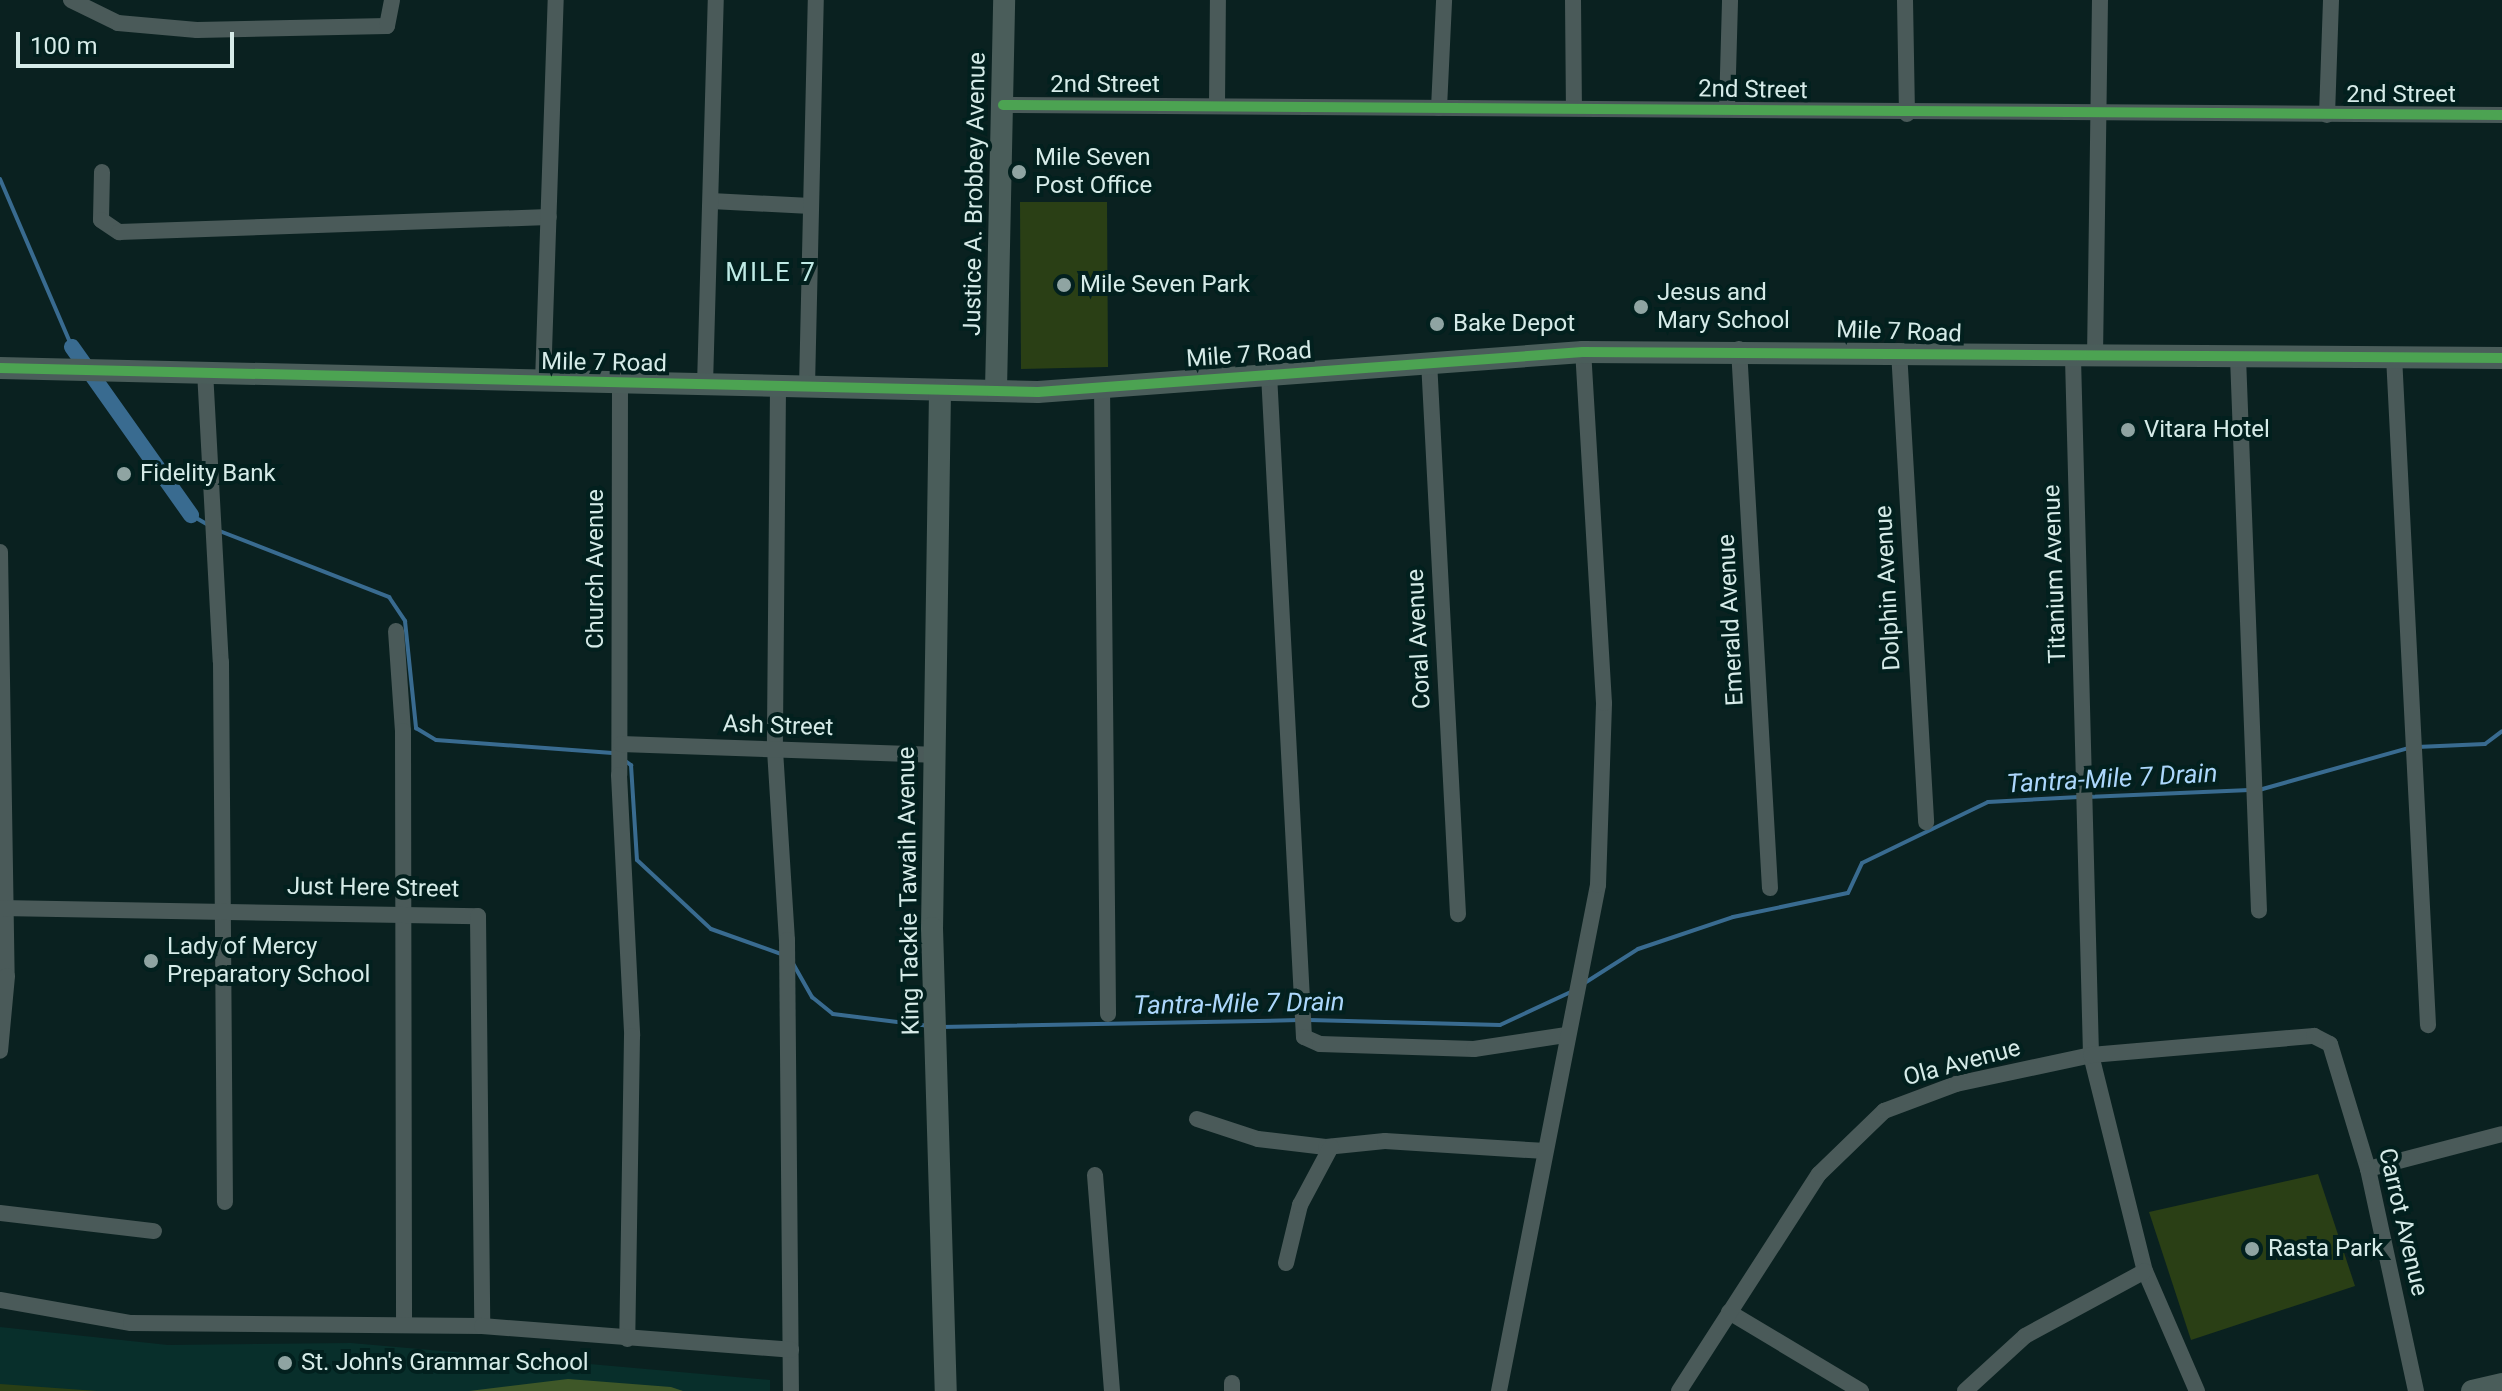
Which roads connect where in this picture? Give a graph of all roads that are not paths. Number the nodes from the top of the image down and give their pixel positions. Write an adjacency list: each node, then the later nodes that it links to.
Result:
1 (71, 0): 2 (street)
2 (392, 0)
3 (556, 0): 26 (street)
4 (716, 0): 24 (street)
5 (816, 0): 25 (street)
6 (1004, 0): 14 (street, Justice A. Brobbey Avenue)
7 (1218, 0): 15 (street)
8 (1444, 0): 17 (street)
9 (1573, 0): 16 (street)
10 (1730, 0): 18 (street)
11 (1905, 0): 19 (street)
12 (2100, 0): 20 (street, Titanium Avenue)
13 (2331, 0): 21 (street)
14 (1003, 105): 15 (street, 2nd Street); 44 (street, Justice A. Brobbey Avenue)
15 (1217, 105): 17 (street, 2nd Street)
16 (1574, 107): 17 (street, 2nd Street); 18 (street, 2nd Street)
17 (1439, 108)
18 (1727, 109): 19 (street, 2nd Street)
19 (1907, 114): 20 (street, 2nd Street)
20 (2098, 115): 21 (street, 2nd Street); 32 (street, Titanium Avenue)
21 (2327, 115): 22 (street, 2nd Street)
22 (2502, 115)
23 (102, 172): 26 (street)
24 (711, 201): 25 (street); 40 (street)
25 (811, 206): 43 (street)
26 (549, 217): 38 (street)
27 (1739, 349): 28 (street, Mile 7 Road); 29 (street, Mile 7 Road); 52 (street, Emerald Avenue)
28 (1899, 351): 32 (street, Mile 7 Road); 51 (street, Dolphin Avenue)
29 (1583, 352): 34 (street, Mile 7 Road); 60 (street)
30 (2394, 356): 31 (street, Mile 7 Road); 33 (street, Mile 7 Road); 59 (street)
31 (2238, 357): 32 (street, Mile 7 Road); 55 (street)
32 (2084, 358): 62 (street, Titanium Avenue)
33 (2502, 358)
34 (1429, 361): 37 (street, Mile 7 Road); 57 (street, Coral Avenue)
35 (0, 368): 36 (street, Mile 7 Road)
36 (205, 371): 38 (street, Mile 7 Road); 54 (street)
37 (1269, 374): 41 (street, Mile 7 Road); 60 (street)
38 (543, 382): 39 (street, Mile 7 Road)
39 (620, 384): 40 (street, Mile 7 Road); 48 (street, Church Avenue)
40 (705, 385): 42 (street, Mile 7 Road)
41 (1102, 385): 44 (street, Mile 7 Road); 58 (street)
42 (778, 387): 43 (street, Mile 7 Road); 49 (street)
43 (807, 387): 45 (street, Mile 7 Road)
44 (996, 390): 45 (street, Mile 7 Road)
45 (940, 391): 50 (street, King Tackie Tawaih Avenue)
46 (0, 552): 53 (street)
47 (396, 631): 56 (street)
48 (621, 749): 49 (street, Ash Street); 79 (street, Church Avenue)
49 (775, 750): 50 (street, Ash Street); 80 (street)
50 (932, 755): 83 (street, King Tackie Tawaih Avenue)
51 (1926, 822)
52 (1770, 888)
53 (3, 908): 54 (street, Just Here Street); 61 (street)
54 (219, 909): 56 (street, Just Here Street); 70 (street)
55 (2259, 911)
56 (405, 913): 77 (street); 78 (street, Just Here Street)
57 (1458, 914)
58 (1108, 1014)
59 (2428, 1025)
60 (1565, 1035): 67 (street)
61 (0, 1051)
62 (2091, 1055): 63 (street, Ola Avenue); 74 (street, Titanium Avenue); 76 (street, Ola Avenue)
63 (2337, 1064): 68 (street, Carrot Avenue)
64 (1197, 1119): 66 (street)
65 (2502, 1134): 68 (street)
66 (1331, 1147): 67 (street); 73 (street)
67 (1542, 1151): 85 (street)
68 (2368, 1169): 90 (street, Carrot Avenue)
69 (1095, 1175): 84 (street)
70 (225, 1202)
71 (0, 1213): 72 (street)
72 (154, 1231)
73 (1286, 1263)
74 (2145, 1271): 88 (street); 89 (street, Titanium Avenue)
75 (0, 1300): 77 (street)
76 (1729, 1312): 86 (street, Ola Avenue); 87 (street)
77 (404, 1323): 78 (street)
78 (482, 1326): 79 (street)
79 (627, 1339): 80 (street)
80 (791, 1350): 82 (street)
81 (2502, 1384): 91 (street)
82 (791, 1391)
83 (946, 1391)
84 (1112, 1391)
85 (1499, 1391)
86 (1679, 1391)
87 (1861, 1391)
88 (1965, 1391)
89 (2197, 1391)
90 (2416, 1391)
91 (2472, 1391)

